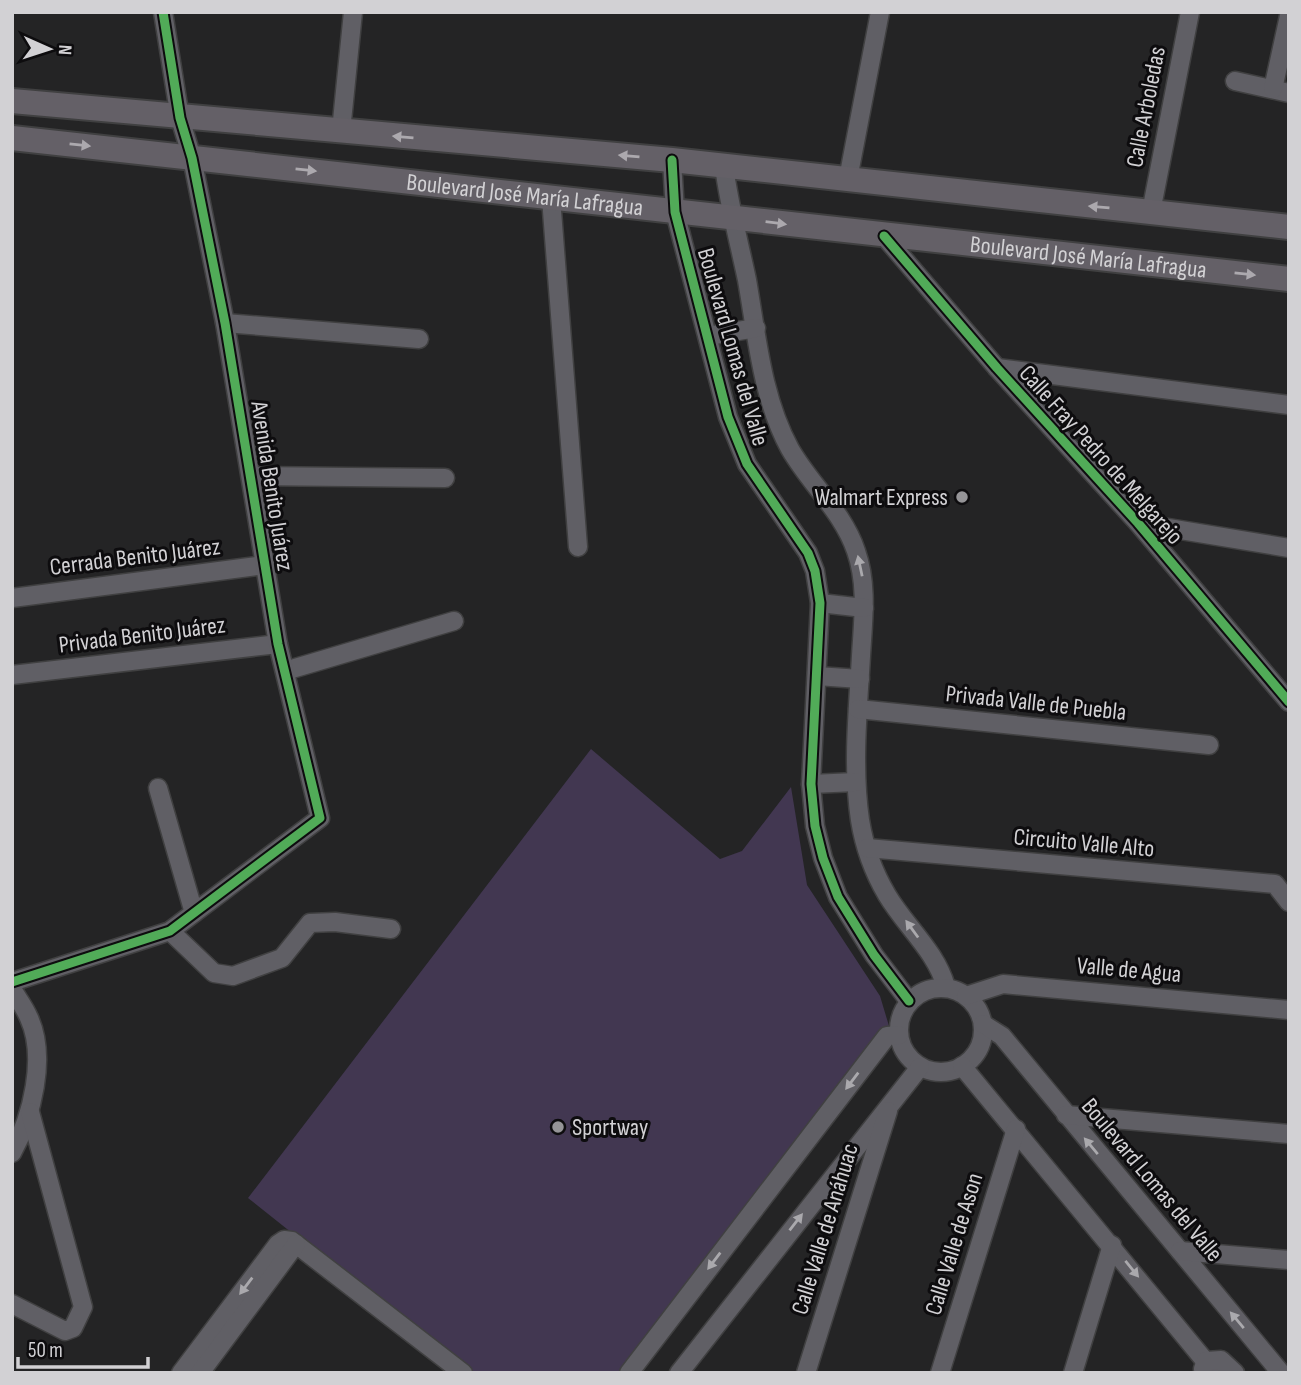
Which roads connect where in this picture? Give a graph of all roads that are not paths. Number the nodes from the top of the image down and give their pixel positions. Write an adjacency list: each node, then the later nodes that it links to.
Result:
1 (163, 12): 9 (street, Avenida Benito Juárez)
2 (353, 12): 10 (street)
3 (880, 12): 15 (street)
4 (1190, 12): 18 (street, Calle Arboledas)
5 (1289, 16): 7 (street)
6 (1235, 81): 7 (street)
7 (1281, 91)
8 (12, 101): 9 (main road, Boulevard José María Lafragua)
9 (180, 118): 10 (main road, Boulevard José María Lafragua); 12 (street, Avenida Benito Juárez)
10 (341, 131): 13 (main road, Boulevard José María Lafragua, one-way to 10)
11 (12, 138): 12 (main road, Boulevard José María Lafragua, one-way to 12)
12 (192, 158): 16 (main road, Boulevard José María Lafragua, one-way to 16); 23 (street, Avenida Benito Juárez)
13 (672, 160): 14 (main road, Boulevard José María Lafragua); 17 (street, Boulevard Lomas del Valle)
14 (724, 166): 15 (main road, Boulevard José María Lafragua); 19 (street, Boulevard Lomas del Valle)
15 (848, 179): 18 (main road, Boulevard José María Lafragua, one-way to 15)
16 (551, 198): 17 (main road, Boulevard José María Lafragua); 32 (street)
17 (675, 212): 19 (main road, Boulevard José María Lafragua); 25 (street, Boulevard Lomas del Valle)
18 (1151, 212): 20 (main road, Boulevard José María Lafragua)
19 (731, 218): 21 (main road, Boulevard José María Lafragua, one-way to 21); 24 (street, Boulevard Lomas del Valle)
20 (1289, 228)
21 (884, 236): 22 (main road, Boulevard José María Lafragua, one-way to 22); 27 (street, Calle Fray Pedro de Melgarejo)
22 (1289, 279)
23 (225, 323): 26 (street); 29 (street, Avenida Benito Juárez)
24 (756, 328): 25 (street); 37 (street, Boulevard Lomas del Valle, one-way to 24)
25 (708, 336): 36 (street, Boulevard Lomas del Valle)
26 (419, 339)
27 (997, 368): 28 (street); 31 (street, Calle Fray Pedro de Melgarejo)
28 (1289, 405)
29 (251, 476): 30 (street); 34 (street, Avenida Benito Juárez)
30 (445, 478)
31 (1138, 523): 33 (street); 44 (street, Calle Fray Pedro de Melgarejo)
32 (578, 547)
33 (1289, 548)
34 (265, 565): 35 (street, Cerrada Benito Juárez); 39 (street, Avenida Benito Juárez)
35 (12, 598)
36 (820, 603): 37 (street); 42 (street, Boulevard Lomas del Valle)
37 (864, 607): 43 (street, Boulevard Lomas del Valle)
38 (454, 621): 40 (street)
39 (278, 644): 40 (street, Avenida Benito Juárez); 41 (street, Privada Benito Juárez)
40 (285, 671): 52 (street, Avenida Benito Juárez)
41 (12, 675)
42 (817, 676): 43 (street); 48 (street, Boulevard Lomas del Valle)
43 (860, 679): 45 (street, Boulevard Lomas del Valle)
44 (1289, 702)
45 (858, 709): 46 (street, Privada Valle de Puebla); 47 (street, Boulevard Lomas del Valle)
46 (1209, 746)
47 (856, 782): 48 (street); 50 (street, Boulevard Lomas del Valle)
48 (811, 784): 59 (street, Boulevard Lomas del Valle)
49 (158, 788): 52 (street)
50 (867, 848): 51 (street, Circuito Valle Alto); 56 (street, Boulevard Lomas del Valle, one-way to 50)
51 (1289, 902)
52 (194, 913): 54 (street)
53 (391, 929): 54 (street)
54 (170, 931): 55 (street)
55 (12, 982)
56 (946, 987): 58 (street); 59 (street)
57 (12, 989): 66 (street)
58 (966, 996): 60 (street, Valle de Agua); 61 (street)
59 (909, 1001): 62 (street)
60 (1289, 1010)
61 (983, 1024): 63 (street); 67 (street, Boulevard Lomas del Valle)
62 (899, 1035): 64 (street); 76 (street, one-way to 76)
63 (962, 1066): 64 (street); 68 (street)
64 (920, 1067): 65 (street)
65 (891, 1101): 84 (street, one-way to 65); 85 (street, Calle Valle de Anáhuac)
66 (30, 1112): 70 (street); 75 (street)
67 (1066, 1115): 69 (street); 73 (street, Boulevard Lomas del Valle, one-way to 67)
68 (1016, 1129): 72 (street); 86 (street, Calle Valle de Ason)
69 (1289, 1134)
70 (12, 1153)
71 (296, 1244): 79 (street, one-way to 79); 80 (street); 81 (street)
72 (1112, 1245): 77 (street, one-way to 77); 87 (street)
73 (1180, 1251): 74 (street); 78 (street, Boulevard Lomas del Valle, one-way to 73)
74 (1289, 1260)
75 (12, 1304)
76 (647, 1349): 82 (street); 83 (street)
77 (1208, 1369): 88 (street)
78 (1279, 1372)
79 (181, 1373)
80 (200, 1373)
81 (463, 1373)
82 (629, 1373)
83 (643, 1373)
84 (679, 1373)
85 (806, 1373)
86 (940, 1373)
87 (1073, 1373)
88 (1235, 1373)

